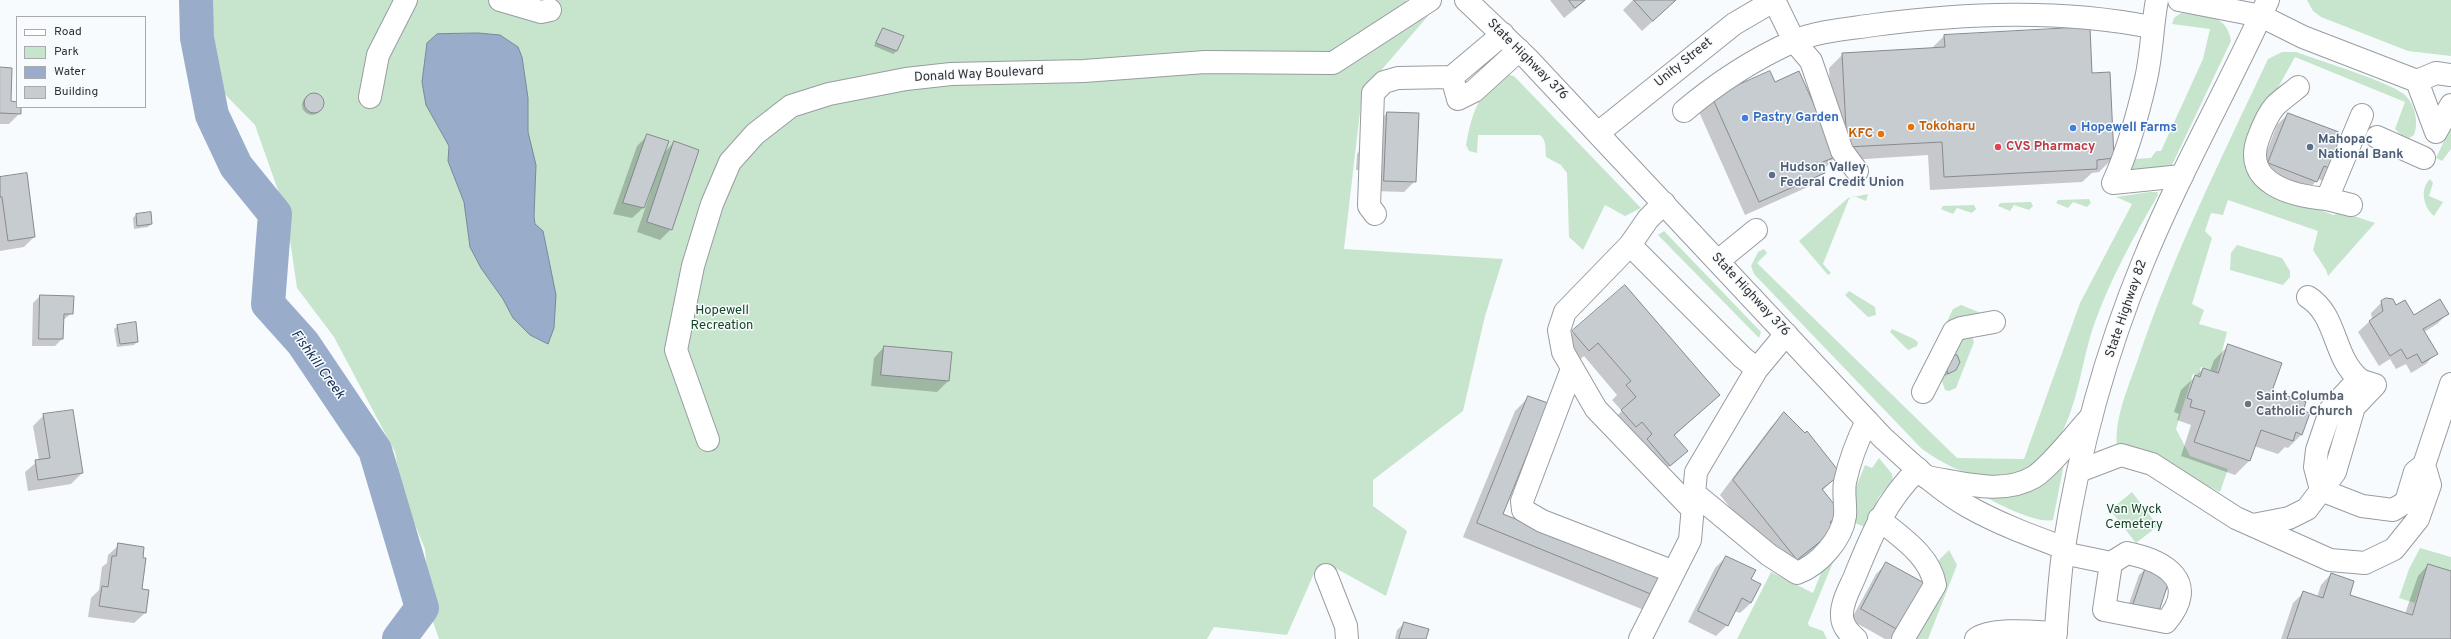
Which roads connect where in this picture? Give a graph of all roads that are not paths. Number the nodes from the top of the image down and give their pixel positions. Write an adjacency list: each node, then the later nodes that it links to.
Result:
1 (406, 0): 18 (street)
2 (500, 0): 9 (street)
3 (1430, 0): 43 (street, Donald Way Boulevard)
4 (1466, 0): 11 (street, State Highway 376)
5 (1774, 0): 12 (street); 22 (street, Unity Street)
6 (2157, 0): 10 (street)
7 (2179, 0): 8 (street)
8 (2265, 8): 16 (street); 26 (street, State Highway 82)
9 (550, 10)
10 (2151, 27): 12 (street); 26 (street)
11 (1503, 34): 13 (street, State Highway 376); 15 (street)
12 (1794, 41): 20 (street); 25 (street)
13 (1519, 50): 15 (street); 22 (street, State Highway 376)
14 (2451, 75): 16 (street)
15 (1452, 77): 30 (street)
16 (2416, 81): 19 (street)
17 (2298, 87): 27 (street)
18 (370, 97)
19 (2451, 105)
20 (1684, 111)
21 (2362, 115): 27 (street)
22 (1598, 133): 28 (street, State Highway 376)
23 (2378, 137): 24 (street)
24 (2424, 158)
25 (1857, 171)
26 (2182, 176): 41 (street, State Highway 82)
27 (2322, 198): 29 (street)
28 (1664, 203): 32 (street); 33 (street, State Highway 376)
29 (2351, 205)
30 (1376, 214)
31 (1756, 230): 33 (street)
32 (1630, 245): 37 (street); 38 (street)
33 (1718, 261): 36 (street, State Highway 376)
34 (2308, 297): 47 (street)
35 (1994, 322): 40 (street)
36 (1786, 334): 38 (street); 42 (street, State Highway 376)
37 (1572, 368): 48 (street); 53 (street)
38 (1757, 369): 48 (street)
39 (2451, 384): 44 (street)
40 (1923, 392)
41 (2091, 418): 45 (street, State Highway 82); 46 (street)
42 (1867, 421): 46 (street, State Highway 376); 48 (street)
43 (708, 440)
44 (2424, 465): 47 (street); 50 (street)
45 (2079, 471): 50 (street); 51 (street, State Highway 82)
46 (1922, 473): 49 (street); 51 (street, State Highway 376)
47 (2321, 490): 50 (street)
48 (1693, 501): 53 (street)
49 (1879, 519): 58 (street); 59 (street)
50 (2253, 525)
51 (2064, 550): 52 (street, State Highway 376); 55 (street, State Highway 82)
52 (2111, 563)
53 (1674, 572): 57 (street)
54 (1326, 576): 56 (street)
55 (2055, 636): 60 (street)
56 (1347, 639)
57 (1640, 639)
58 (1856, 639)
59 (1903, 639)
60 (1976, 639)

